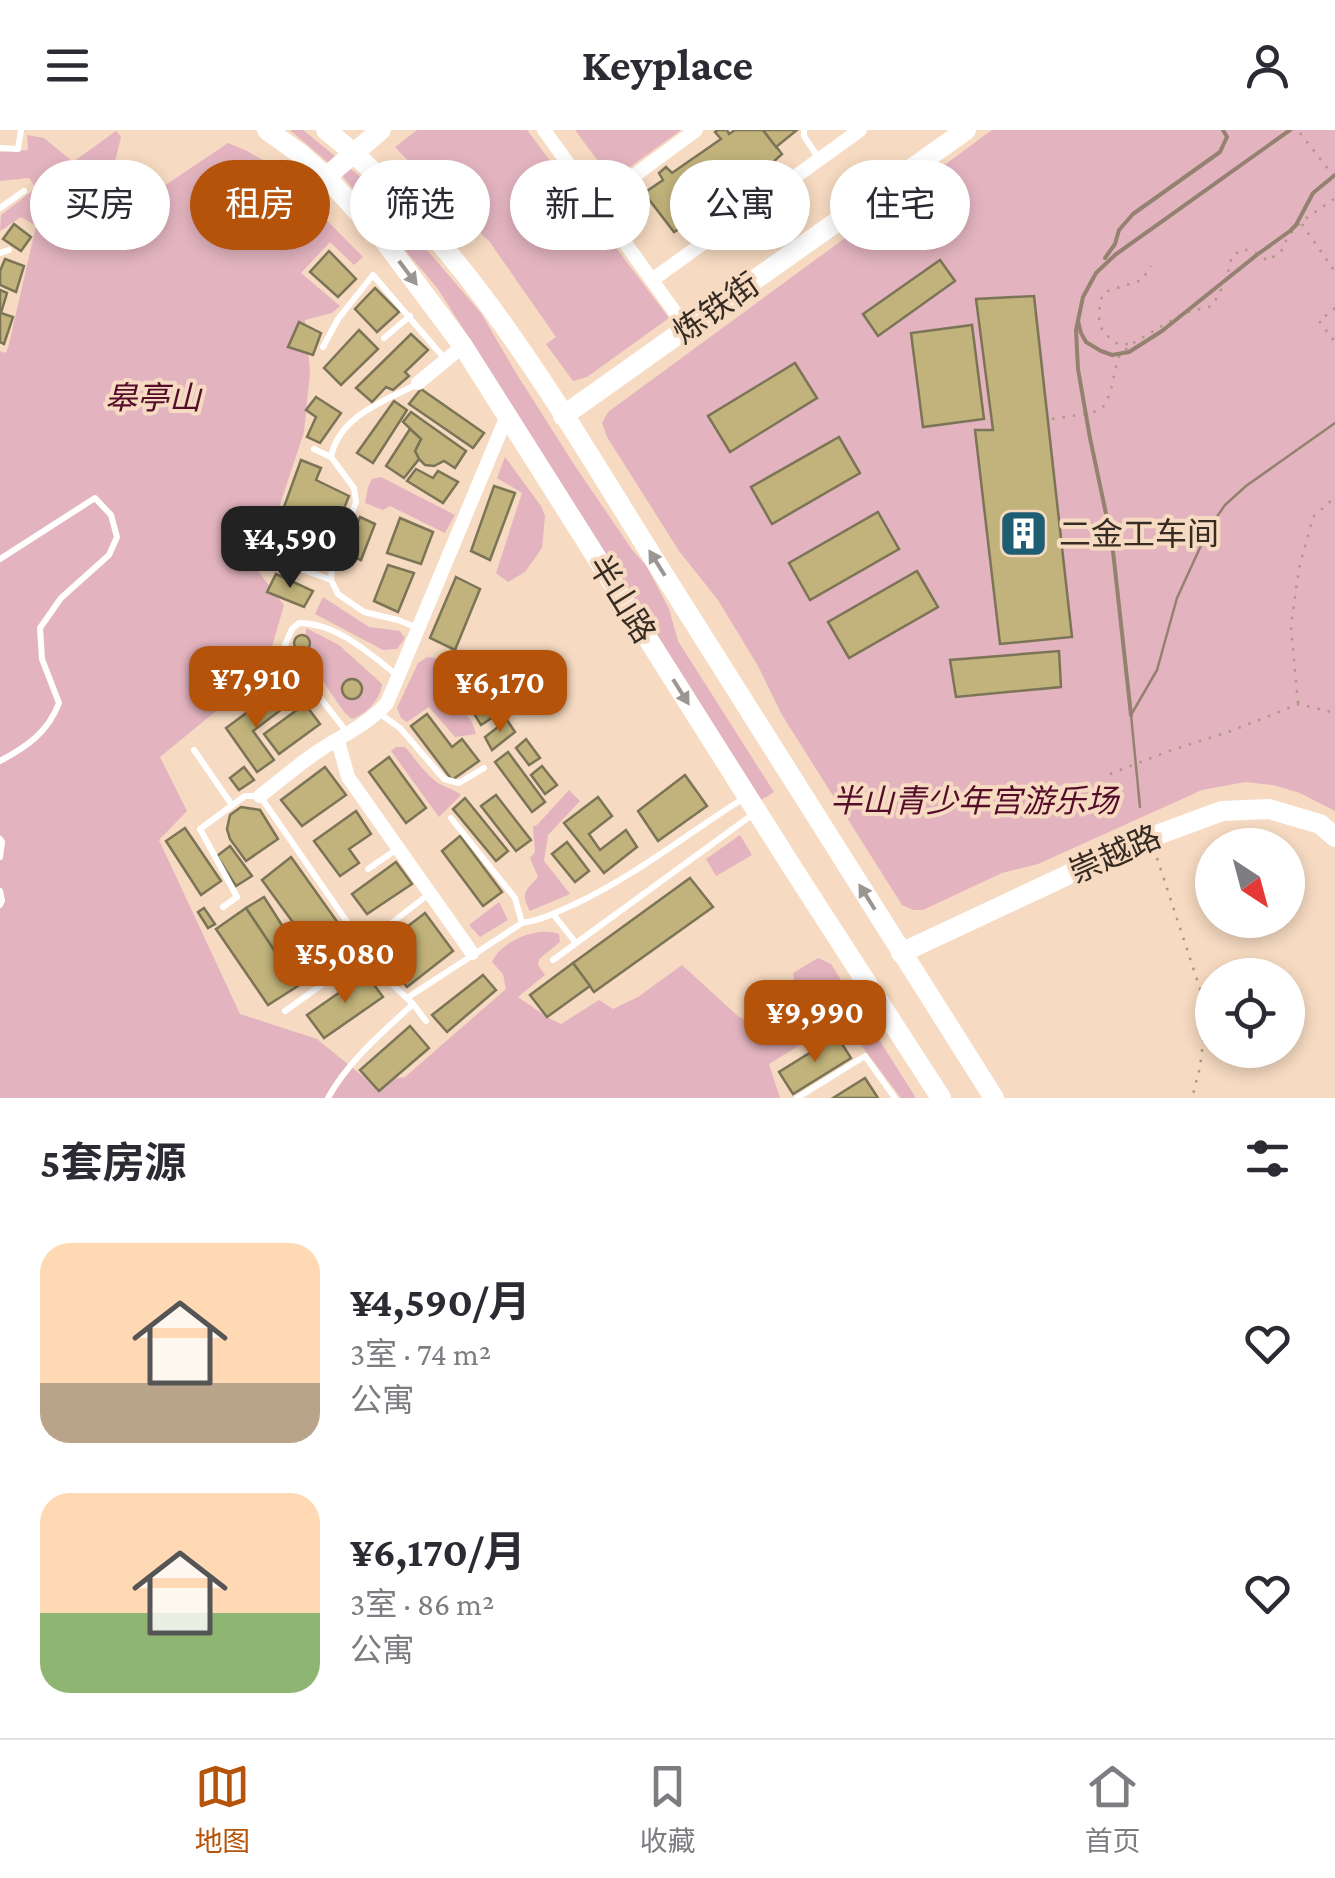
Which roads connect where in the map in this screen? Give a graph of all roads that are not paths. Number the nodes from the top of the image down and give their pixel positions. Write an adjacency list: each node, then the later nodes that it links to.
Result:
1 (21, 130): 10 (lane)
2 (267, 130): 12 (main road, 半山路)
3 (328, 130): 11 (main road, 半山路); 12 (main road)
4 (381, 130): 11 (main road)
5 (544, 130): 14 (street)
6 (696, 130): 16 (street)
7 (804, 130): 15 (lane)
8 (860, 130): 15 (street)
9 (966, 130): 26 (main road, 炼铁街)
10 (0, 148)
11 (353, 152): 17 (main road); 33 (main road, 半山路)
12 (302, 155): 13 (main road, 半山路)
13 (307, 160)
14 (566, 160)
15 (820, 160): 24 (street)
16 (650, 164)
17 (330, 173)
18 (330, 181): 28 (main road, 半山路, one-way to 28)
19 (24, 190): 20 (lane)
20 (2, 203)
21 (9, 250): 23 (lane)
22 (631, 250): 24 (street)
23 (0, 253)
24 (652, 280): 26 (street)
25 (410, 316): 27 (lane); 29 (lane); 30 (lane)
26 (687, 329): 33 (main road, 炼铁街)
27 (384, 338)
28 (463, 346): 30 (street); 32 (main road, 半山路)
29 (323, 347)
30 (445, 359): 31 (street)
31 (418, 384): 35 (lane)
32 (507, 416): 39 (street); 47 (main road, 半山路, one-way to 47)
33 (564, 416): 64 (main road, 半山路, one-way to 33)
34 (314, 448): 35 (lane)
35 (331, 457): 38 (lane)
36 (0, 559): 44 (lane)
37 (290, 565): 38 (lane)
38 (332, 580): 39 (lane)
39 (419, 628): 40 (street)
40 (399, 676): 41 (street); 42 (lane)
41 (378, 713): 42 (street); 45 (lane)
42 (343, 738): 46 (street); 52 (street)
43 (194, 750): 48 (lane)
44 (0, 761)
45 (484, 768)
46 (260, 796): 48 (lane); 62 (lane)
47 (752, 803): 59 (lane); 61 (lane); 72 (main road, 半山路)
48 (232, 805): 58 (lane)
49 (451, 818): 60 (lane)
50 (1335, 838): 64 (main road, 崇越路)
51 (0, 839): 53 (lane)
52 (398, 848): 54 (lane); 56 (street)
53 (0, 857)
54 (368, 869)
55 (0, 891): 57 (lane)
56 (430, 893): 62 (lane); 63 (street)
57 (0, 905)
58 (223, 908)
59 (552, 914): 60 (lane); 61 (lane)
60 (522, 922): 63 (lane)
61 (576, 943): 65 (lane)
62 (365, 948): 66 (lane); 67 (lane)
63 (472, 953): 66 (lane)
64 (901, 953): 73 (main road, 半山路)
65 (552, 960)
66 (410, 1001): 68 (lane); 69 (lane)
67 (286, 1011)
68 (426, 1020)
69 (328, 1098)
70 (797, 1098): 71 (lane)
71 (895, 1098)
72 (941, 1098)
73 (994, 1098)

